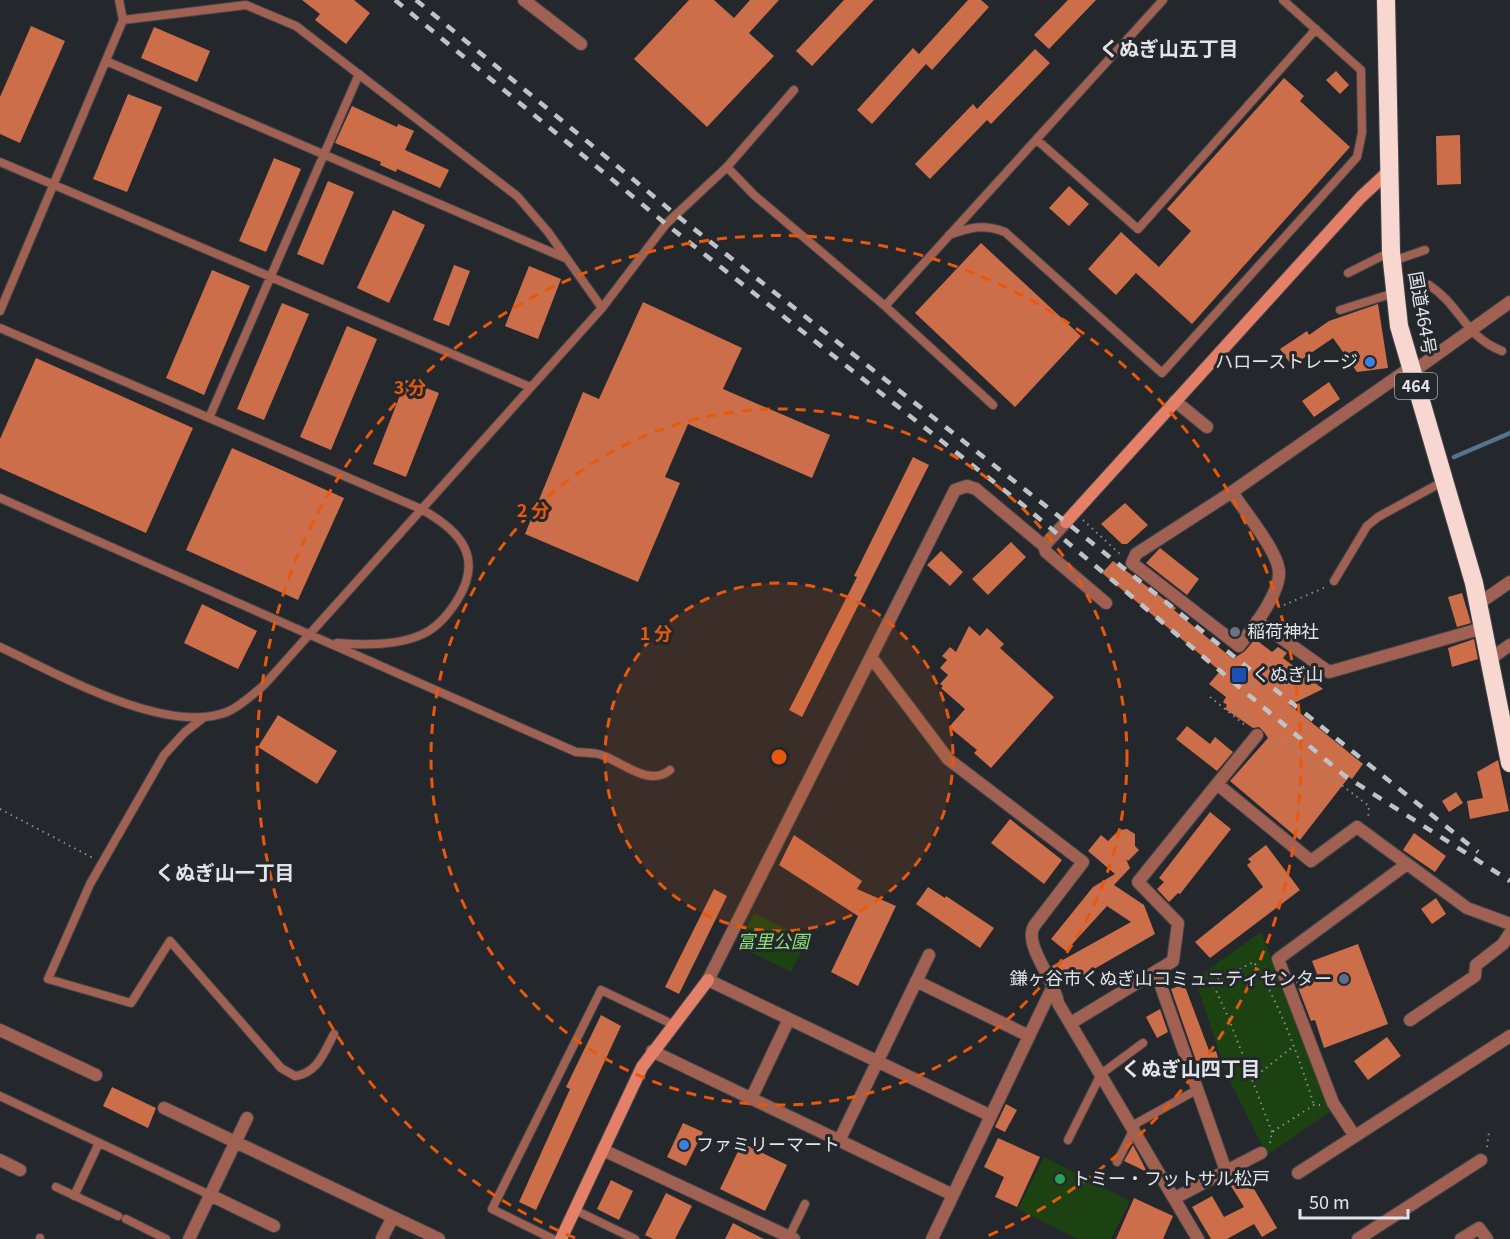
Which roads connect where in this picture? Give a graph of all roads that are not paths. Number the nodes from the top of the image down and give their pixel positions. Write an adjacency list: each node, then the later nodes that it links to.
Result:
1 (119, 0): 6 (lane)
2 (524, 0): 8 (street)
3 (1163, 0): 12 (lane)
4 (1283, 0): 7 (lane)
5 (1386, 0): 16 (highway, 国道464号 / 464)
6 (123, 20): 9 (lane); 10 (lane)
7 (1316, 29): 12 (lane); 18 (lane)
8 (581, 44)
9 (106, 62): 13 (lane); 17 (lane)
10 (359, 74): 13 (lane); 21 (lane)
11 (794, 90): 15 (lane)
12 (1037, 140): 18 (lane)
13 (325, 154): 21 (lane); 23 (lane)
14 (0, 162): 17 (lane)
15 (727, 167): 27 (lane); 28 (lane)
16 (1389, 171): 20 (highway, 国道464号 / 464); 36 (street)
17 (54, 184): 23 (lane); 30 (lane)
18 (949, 235): 27 (lane)
19 (1425, 250): 20 (lane)
20 (1391, 257): 22 (lane); 25 (highway, 国道464号 / 464)
21 (566, 258): 28 (lane)
22 (1348, 273)
23 (272, 276): 35 (lane); 38 (lane)
24 (1429, 285): 32 (lane)
25 (1394, 293): 29 (lane); 34 (highway, 国道464号 / 464)
26 (1510, 302): 32 (street)
27 (885, 306): 37 (lane)
28 (602, 308): 35 (lane)
29 (1340, 310)
30 (0, 311)
31 (0, 328): 38 (lane)
32 (1470, 331): 33 (lane); 34 (street)
33 (1502, 351)
34 (1411, 370): 40 (highway, 国道464号 / 464); 41 (street)
35 (530, 387): 43 (lane)
36 (1175, 402): 39 (street); 44 (street)
37 (993, 405)
38 (209, 418): 43 (lane)
39 (1207, 428)
40 (1444, 481): 45 (lane); 48 (highway, 国道464号 / 464)
41 (1232, 492): 49 (street); 49 (street)
42 (0, 498): 51 (lane)
43 (421, 509): 51 (lane); 52 (lane)
44 (1044, 546): 47 (street); 55 (street)
45 (1334, 581)
46 (1510, 582): 48 (street)
47 (1106, 603)
48 (1478, 604): 50 (highway, 国道464号 / 464)
49 (1260, 618): 50 (street)
50 (1483, 628): 56 (highway, 国道464号 / 464)
51 (309, 633): 52 (lane); 57 (lane)
52 (330, 642): 60 (lane)
53 (1510, 645): 56 (street)
54 (0, 647): 57 (lane)
55 (871, 657): 67 (street); 69 (street)
56 (1490, 659): 59 (highway, 国道464号 / 464)
57 (204, 717): 75 (lane)
58 (1257, 730): 61 (street)
59 (1510, 763)
60 (670, 770)
61 (1217, 784): 62 (street); 66 (street)
62 (1407, 864): 63 (street); 90 (street)
63 (1510, 924)
64 (1510, 933): 71 (street)
65 (929, 955): 68 (street)
66 (1156, 972): 72 (street); 101 (street)
67 (708, 980): 70 (street); 73 (street)
68 (916, 981): 76 (street); 80 (street)
69 (1054, 984): 72 (street); 76 (street)
70 (789, 1019): 80 (street); 85 (street)
71 (1410, 1020)
72 (1071, 1023): 81 (street)
73 (672, 1024): 79 (street); 117 (lane)
74 (0, 1030): 82 (street)
75 (334, 1034)
76 (1029, 1036): 87 (street)
77 (1510, 1036): 90 (street)
78 (1143, 1044): 81 (lane)
79 (652, 1051): 85 (street); 95 (street)
80 (877, 1061): 87 (street); 92 (street)
81 (1101, 1074): 89 (street); 91 (lane)
82 (96, 1075)
83 (1191, 1093): 89 (lane)
84 (0, 1096): 94 (lane)
85 (751, 1099): 92 (street)
86 (164, 1108): 93 (street)
87 (991, 1116): 105 (street)
88 (247, 1118): 93 (street)
89 (1133, 1128): 99 (lane); 107 (street)
90 (1354, 1135): 102 (street)
91 (1068, 1140)
92 (839, 1141): 105 (street)
93 (235, 1142): 104 (street); 110 (street)
94 (99, 1143): 104 (lane); 106 (lane)
95 (603, 1150): 109 (street); 113 (street)
96 (1261, 1153): 101 (street)
97 (0, 1160): 100 (street)
98 (1481, 1160): 122 (street)
99 (1117, 1162)
100 (20, 1170)
101 (1226, 1171): 107 (street)
102 (1298, 1173)
103 (56, 1187): 106 (lane)
104 (210, 1195): 111 (street); 115 (street)
105 (953, 1195): 120 (street)
106 (74, 1196): 114 (lane)
107 (1175, 1198): 121 (street)
108 (805, 1204): 113 (lane)
109 (574, 1210): 118 (street); 119 (lane)
110 (393, 1217): 112 (street); 116 (street)
111 (274, 1226)
112 (382, 1238)
113 (792, 1238)
114 (166, 1239)
115 (189, 1239)
116 (439, 1239)
117 (553, 1239)
118 (561, 1239)
119 (635, 1239)
120 (932, 1239)
121 (1198, 1239)
122 (1358, 1239)
123 (1461, 1239): 124 (street)
124 (1487, 1239)

